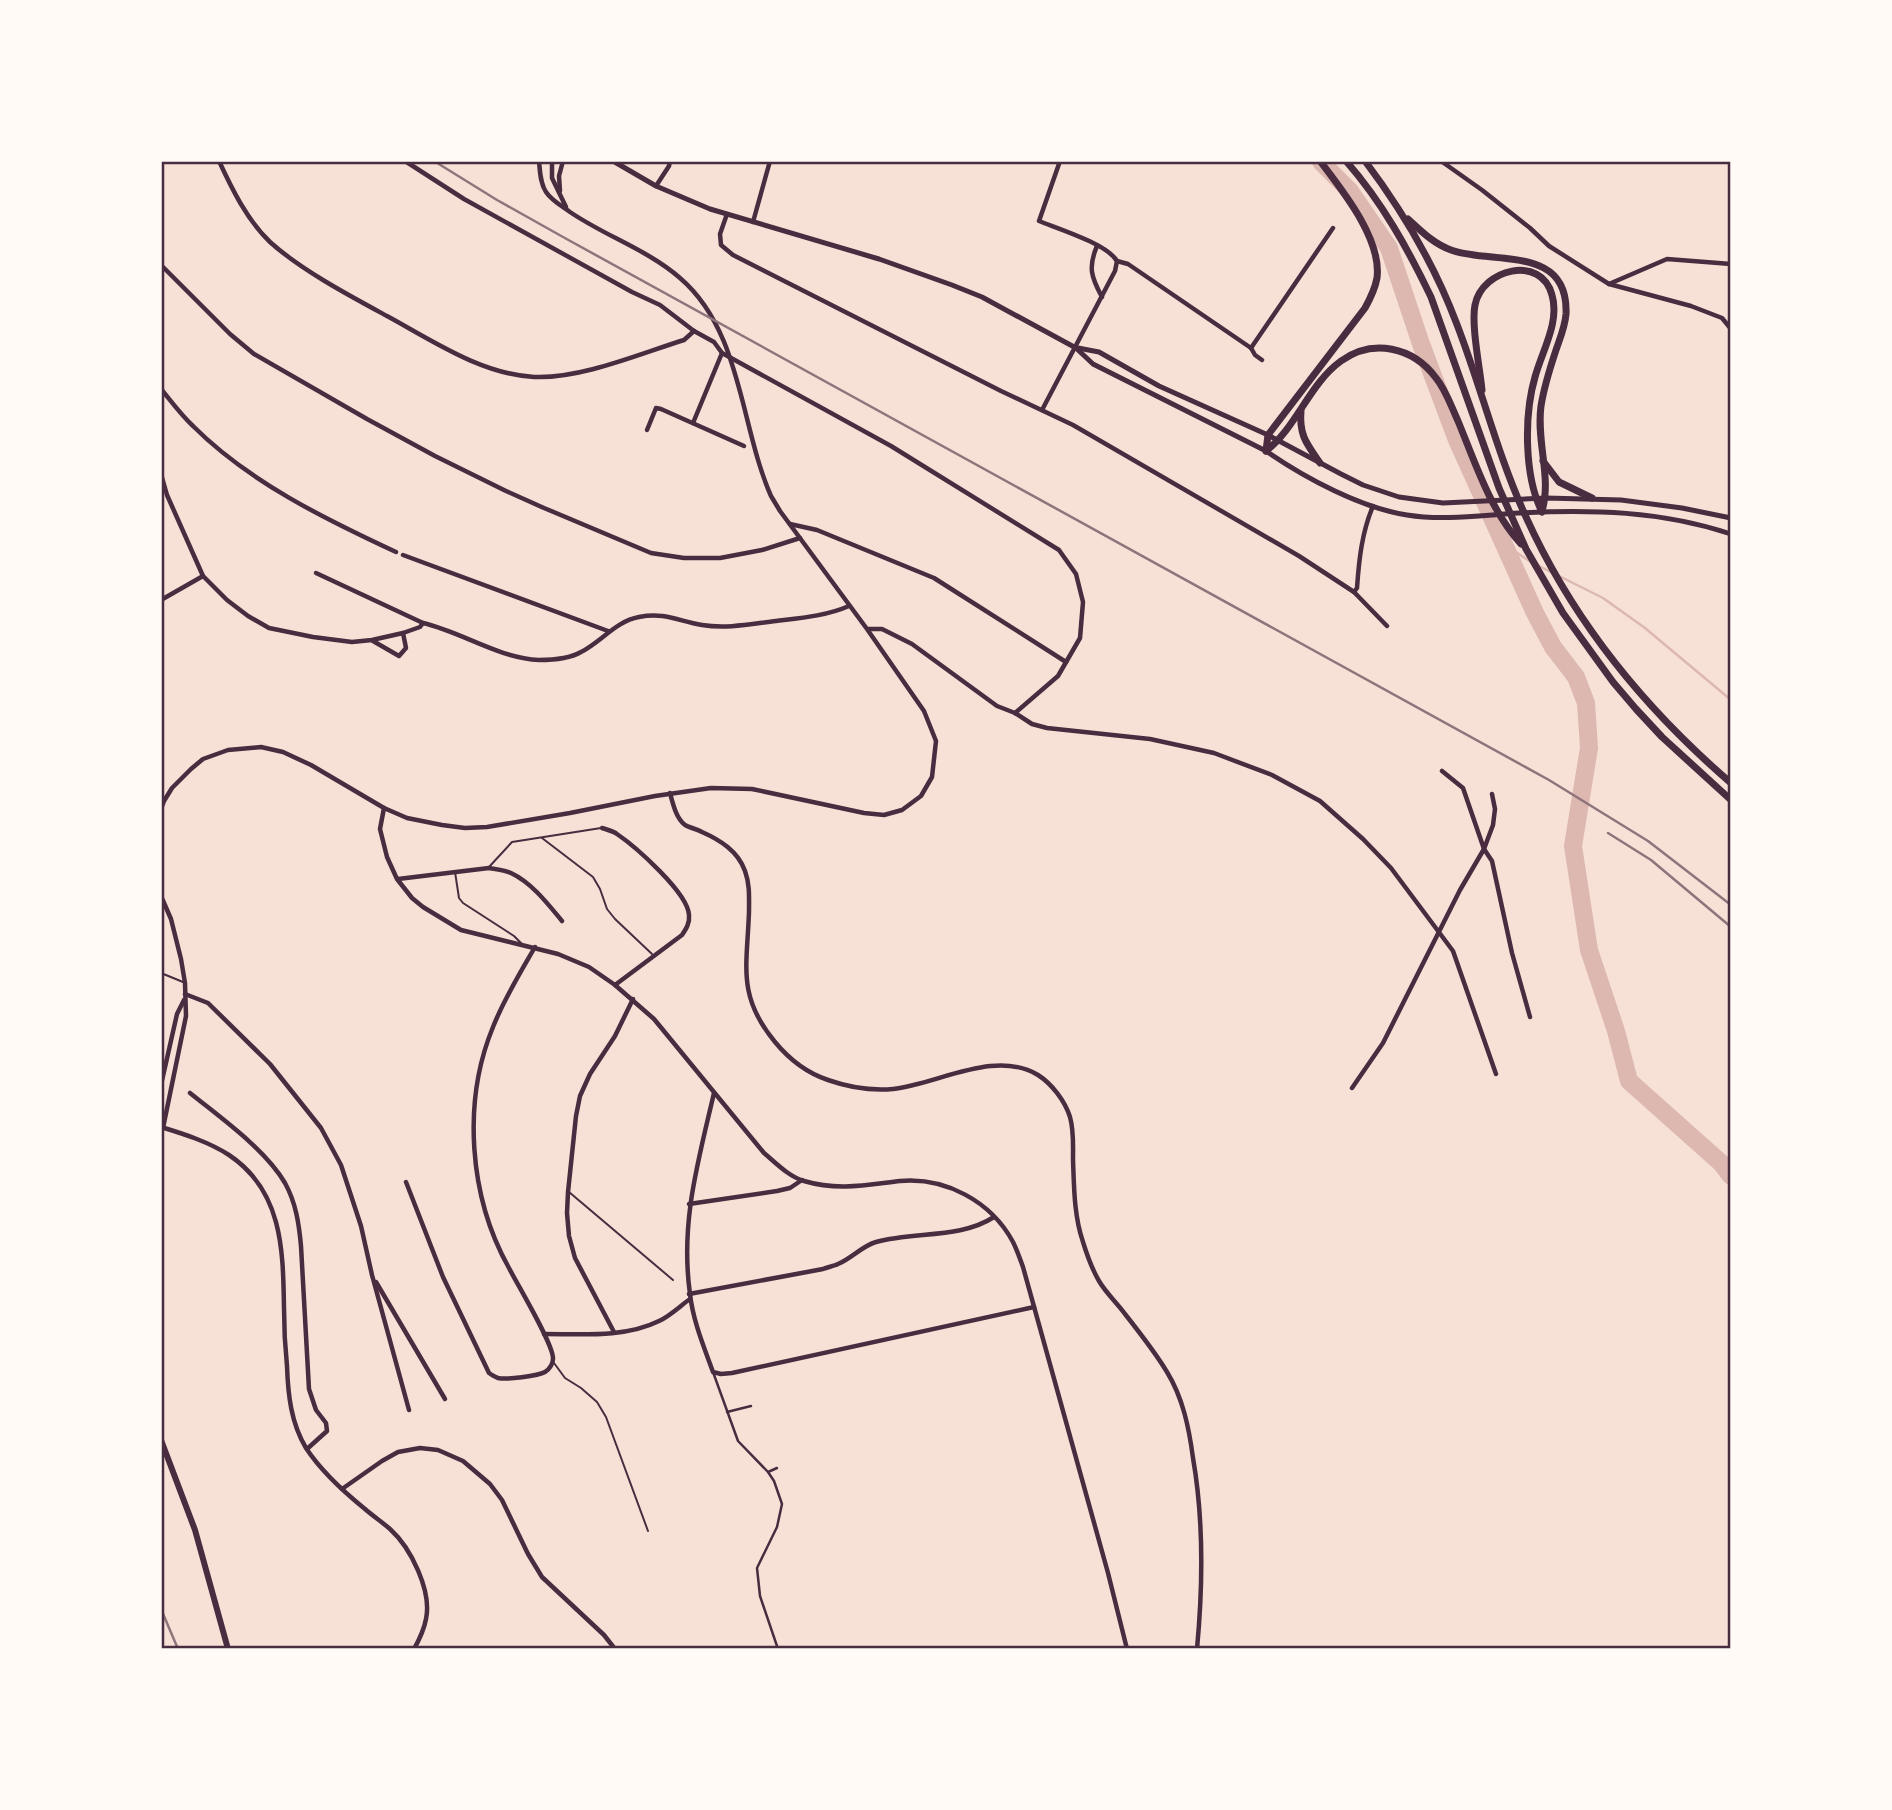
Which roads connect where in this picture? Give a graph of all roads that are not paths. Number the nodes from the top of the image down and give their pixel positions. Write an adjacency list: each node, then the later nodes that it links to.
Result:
1 (219, 161): 28 (street)
2 (405, 161): 28 (street)
3 (540, 161): 16 (street)
4 (552, 161): 15 (street)
5 (563, 161): 15 (street)
6 (613, 161): 14 (main road)
7 (770, 161): 19 (street)
8 (1060, 161): 21 (street)
9 (1320, 161): 39 (highway)
10 (1346, 161): 55 (highway)
11 (1365, 161): 17 (highway)
12 (1441, 161): 25 (street)
13 (669, 163): 14 (street)
14 (656, 186): 18 (main road)
15 (560, 195): 16 (street)
16 (569, 211): 52 (street)
17 (1399, 211): 34 (highway); 43 (highway)
18 (727, 214): 19 (main road); 35 (street)
19 (753, 222): 29 (main road)
20 (1333, 228): 30 (street)
21 (1097, 246): 22 (street); 26 (street)
22 (1117, 261): 26 (street); 30 (street)
23 (1731, 264): 25 (street)
24 (161, 265): 54 (street)
25 (1609, 284): 27 (street)
26 (1102, 297): 29 (street)
27 (1731, 329)
28 (694, 331): 31 (street)
29 (1076, 348): 35 (street); 39 (main road); 42 (main road)
30 (1251, 348): 32 (street)
31 (722, 354): 37 (street); 69 (street)
32 (1262, 360)
33 (161, 389): 56 (street)
34 (1484, 405): 46 (highway); 72 (highway)
35 (1042, 410): 60 (street)
36 (1301, 410): 40 (highway); 44 (highway); 55 (highway)
37 (693, 423): 38 (street); 41 (street)
38 (647, 430)
39 (1268, 435): 40 (main road); 42 (highway)
40 (1279, 441): 42 (highway); 44 (main road)
41 (744, 446)
42 (1266, 451): 49 (main road)
43 (1542, 460): 47 (highway); 48 (highway)
44 (1320, 463): 46 (main road)
45 (161, 474): 59 (street)
46 (1535, 498): 47 (main road); 50 (highway)
47 (1546, 498): 48 (main road); 50 (highway)
48 (1592, 498): 51 (main road)
49 (1373, 506): 50 (main road); 60 (street)
50 (1542, 512): 53 (main road)
51 (1731, 518)
52 (789, 523): 54 (street); 69 (street)
53 (1731, 534)
54 (800, 538): 62 (street)
55 (1526, 549): 76 (highway)
56 (396, 552)
57 (403, 555): 66 (street)
58 (316, 573): 63 (street)
59 (203, 576): 61 (street); 68 (street)
60 (1354, 592): 64 (street)
61 (161, 600)
62 (849, 606): 65 (street); 66 (street)
63 (423, 623): 66 (street); 67 (street)
64 (1387, 626)
65 (867, 629): 70 (street); 73 (street)
66 (609, 631)
67 (403, 633): 68 (street); 68 (street)
68 (372, 640)
69 (1066, 662): 70 (street)
70 (1014, 713): 87 (street)
71 (1442, 771): 81 (street)
72 (1731, 783)
73 (670, 793): 77 (street); 133 (street)
74 (1492, 794): 81 (street)
75 (162, 800): 77 (street); 78 (street)
76 (1731, 800)
77 (384, 808): 84 (street)
78 (161, 809)
79 (602, 828): 80 (lane); 90 (street)
80 (542, 838): 82 (lane); 90 (lane)
81 (1484, 849): 87 (street); 96 (street)
82 (489, 868): 83 (street); 86 (street)
83 (455, 871): 84 (street); 88 (lane)
84 (397, 879): 88 (street)
85 (161, 895): 92 (street)
86 (562, 921)
87 (1439, 932): 99 (street); 101 (street)
88 (521, 943): 89 (street)
89 (535, 947): 93 (street); 115 (street)
90 (655, 956): 93 (street)
91 (161, 973): 92 (lane)
92 (185, 983): 94 (street)
93 (615, 985): 95 (street)
94 (185, 996): 97 (street); 104 (street); 110 (street)
95 (633, 999): 102 (street); 107 (street)
96 (1530, 1017)
97 (168, 1056): 98 (street); 100 (street)
98 (161, 1065)
99 (1496, 1074)
100 (161, 1085)
101 (1352, 1088)
102 (715, 1092): 105 (street); 108 (street)
103 (190, 1093): 123 (street)
104 (162, 1127): 123 (street)
105 (802, 1180): 108 (street); 109 (street)
106 (406, 1182): 116 (street)
107 (568, 1192): 111 (lane); 114 (street)
108 (689, 1203): 112 (street)
109 (994, 1217): 112 (street); 113 (street)
110 (372, 1275): 118 (street); 120 (street)
111 (673, 1280)
112 (690, 1296): 114 (street); 117 (street)
113 (1034, 1307): 117 (street); 132 (street)
114 (614, 1332): 115 (street)
115 (544, 1334): 116 (street)
116 (553, 1362): 127 (lane)
117 (713, 1372): 121 (street)
118 (445, 1399)
119 (751, 1406): 121 (street)
120 (409, 1410)
121 (727, 1412): 125 (street)
122 (161, 1440): 128 (main road)
123 (307, 1449): 126 (street)
124 (777, 1468): 125 (street)
125 (768, 1472): 131 (street)
126 (342, 1489): 129 (street); 130 (street)
127 (648, 1531)
128 (228, 1649)
129 (414, 1649)
130 (615, 1649)
131 (778, 1649)
132 (1127, 1649)
133 (1197, 1649)

